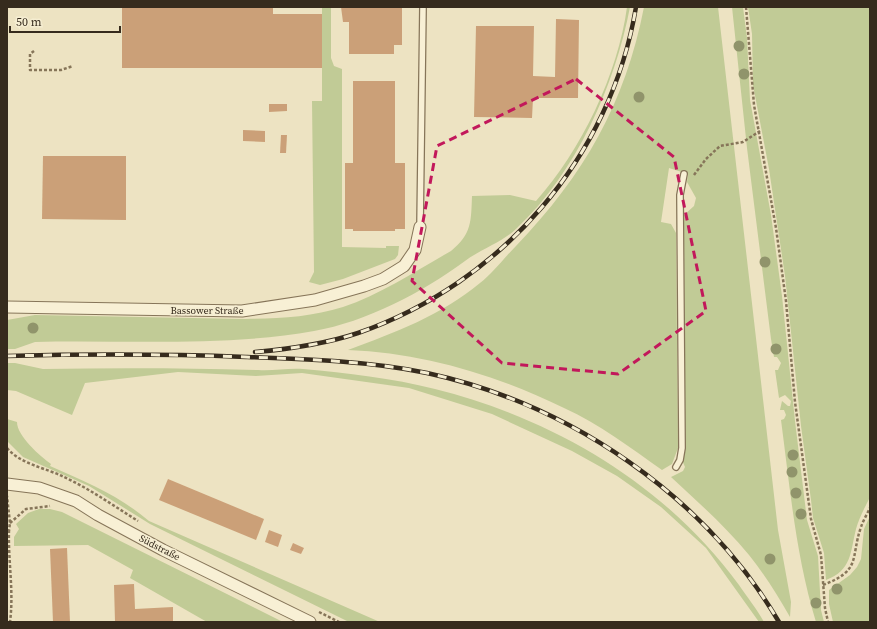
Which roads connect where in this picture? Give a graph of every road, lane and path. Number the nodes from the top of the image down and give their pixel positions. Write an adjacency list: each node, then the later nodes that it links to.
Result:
1 (423, 7): 8 (lane)
2 (746, 7): 5 (path)
3 (34, 51): 4 (path)
4 (73, 66)
5 (760, 131): 7 (path); 17 (path)
6 (684, 174): 11 (lane)
7 (693, 177)
8 (420, 227): 9 (street, Bassower Straße)
9 (7, 307)
10 (7, 448): 15 (path)
11 (676, 467)
12 (7, 484): 20 (street, Südstraße)
13 (7, 495): 16 (path)
14 (870, 508): 17 (path)
15 (141, 522)
16 (8, 531): 19 (path)
17 (823, 585): 22 (path)
18 (318, 612): 21 (path)
19 (10, 622)
20 (310, 622)
21 (339, 622)
22 (828, 622)

